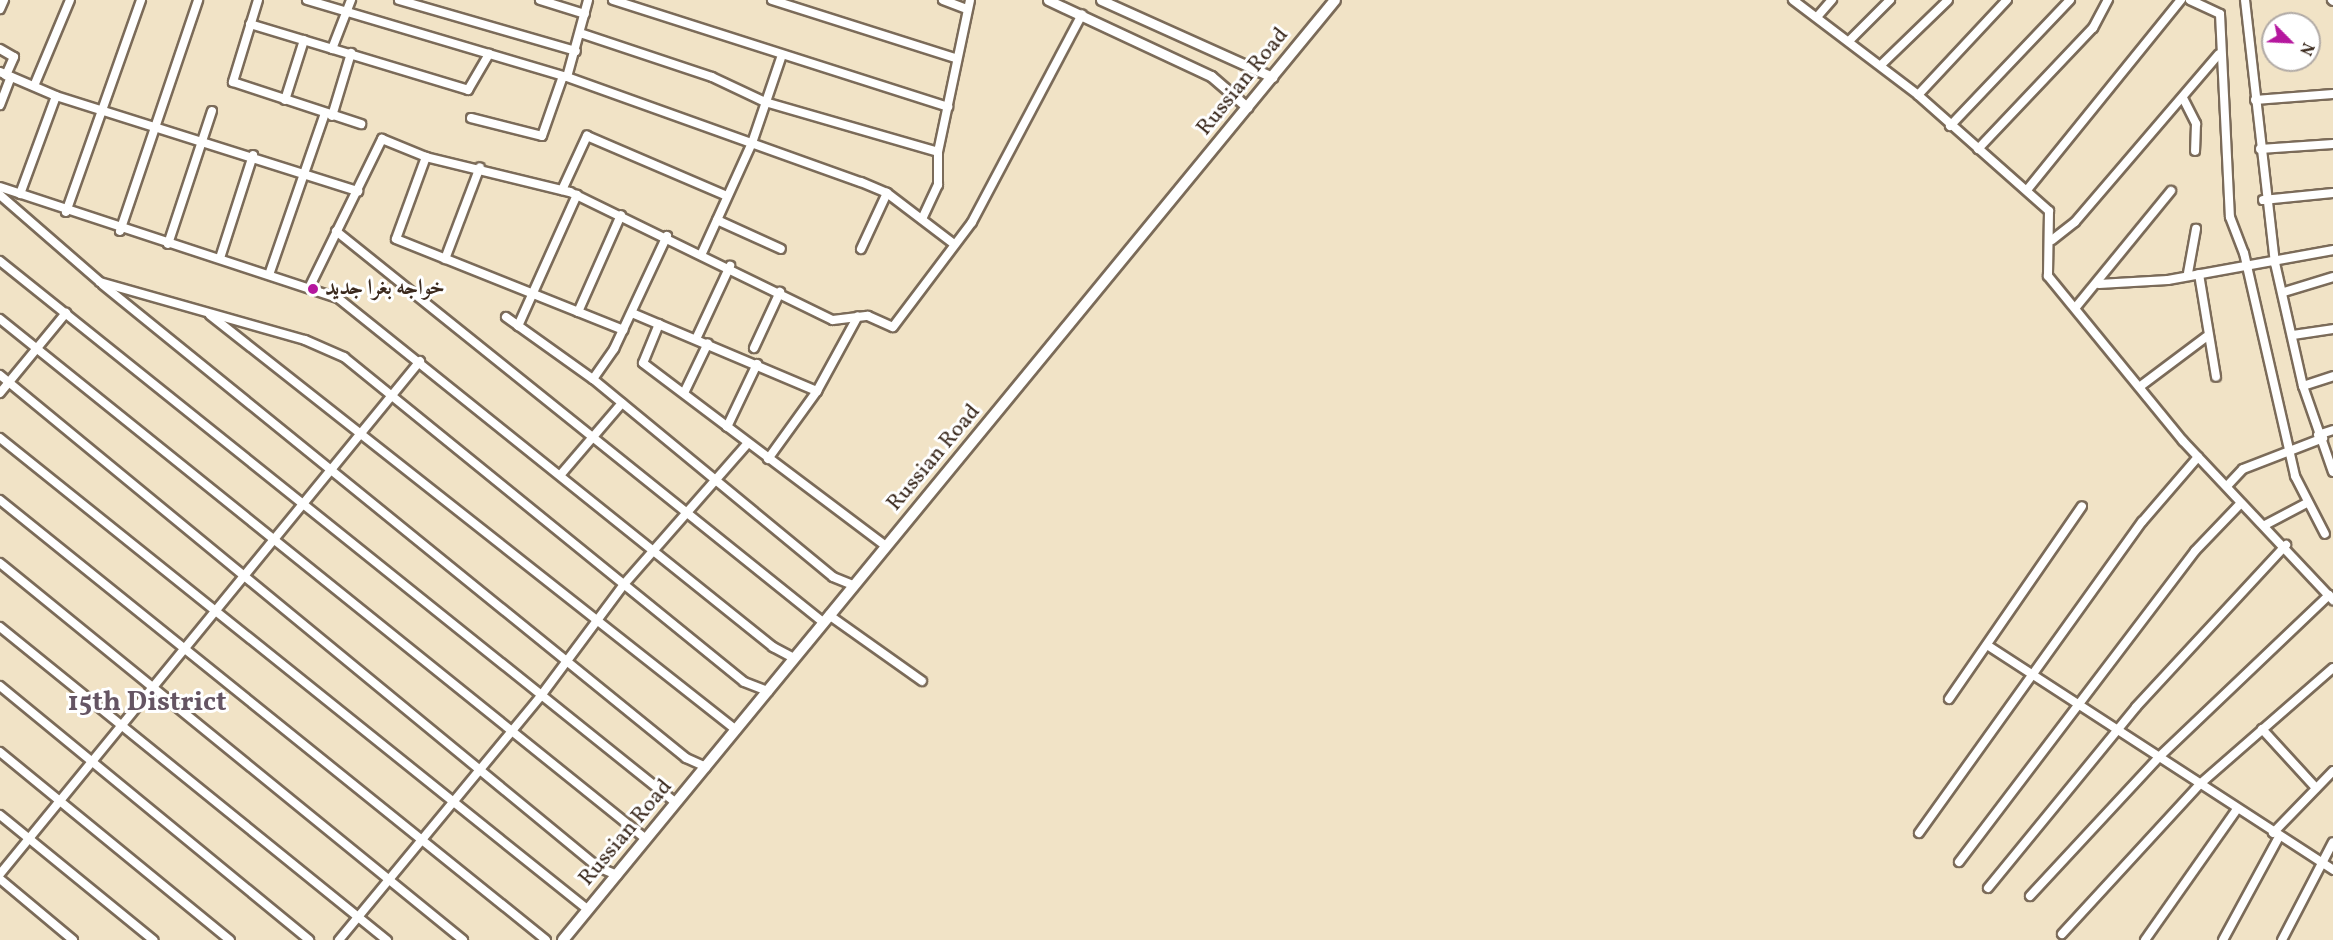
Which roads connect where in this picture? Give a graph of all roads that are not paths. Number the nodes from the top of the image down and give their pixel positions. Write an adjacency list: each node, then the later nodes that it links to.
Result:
1 (4, 0): 28 (street)
2 (70, 0): 50 (street)
3 (141, 0): 61 (street)
4 (198, 0): 66 (street)
5 (258, 0): 34 (street)
6 (307, 0): 30 (street)
7 (351, 0): 30 (street)
8 (399, 0): 40 (street)
9 (540, 0): 31 (street)
10 (588, 0): 31 (street)
11 (613, 0): 44 (street)
12 (772, 0): 45 (street)
13 (943, 0): 29 (street)
14 (970, 0): 29 (street)
15 (1048, 0): 32 (street)
16 (1101, 0): 48 (street)
17 (1335, 0): 48 (main road, Russian Road)
18 (1793, 0): 33 (street)
19 (1832, 0): 33 (street)
20 (1890, 0): 37 (street)
21 (1948, 0): 46 (street)
22 (2007, 0): 52 (street)
23 (2070, 0): 67 (street)
24 (2108, 0): 71 (street)
25 (2181, 0): 81 (street)
26 (2190, 0): 43 (street)
27 (2244, 0): 56 (street)
28 (0, 9)
29 (967, 9): 45 (street)
30 (346, 12): 39 (street); 42 (street)
31 (585, 14): 35 (street)
32 (1082, 14): 60 (street); 101 (street)
33 (1817, 17): 37 (street)
34 (250, 24): 36 (street); 55 (street)
35 (583, 34): 40 (street); 57 (street)
36 (304, 40): 39 (street); 55 (street)
37 (1849, 41): 46 (street)
38 (0, 49): 47 (street)
39 (333, 49): 41 (street)
40 (576, 51): 49 (street)
41 (351, 53): 42 (street); 63 (street)
42 (489, 54): 49 (street)
43 (2219, 54): 54 (street); 111 (street)
44 (781, 58): 57 (street); 59 (street)
45 (955, 58): 59 (street)
46 (1881, 65): 52 (street)
47 (6, 74): 50 (street); 58 (street)
48 (1272, 77): 60 (main road, Russian Road)
49 (565, 78): 64 (street); 69 (street)
50 (34, 86): 53 (street)
51 (2333, 94): 56 (street)
52 (1918, 95): 67 (street)
53 (56, 96): 61 (street); 85 (street)
54 (2183, 98): 73 (street); 99 (street)
55 (285, 100): 63 (street)
56 (2255, 100): 72 (street)
57 (765, 102): 69 (street); 74 (street)
58 (0, 105)
59 (948, 106): 74 (street)
60 (1247, 107): 179 (main road, Russian Road)
61 (101, 111): 66 (street); 91 (street)
62 (212, 111): 68 (street)
63 (329, 114): 65 (street); 78 (street)
64 (471, 118)
65 (362, 124)
66 (154, 126): 68 (street); 96 (street)
67 (1950, 126): 71 (street)
68 (200, 142): 75 (street); 100 (street)
69 (752, 143): 86 (street); 89 (street)
70 (2333, 144): 72 (street)
71 (1978, 148): 81 (street)
72 (2260, 149): 90 (street)
73 (2195, 151)
74 (938, 152): 93 (street)
75 (253, 155): 78 (street); 106 (street)
76 (426, 157): 77 (street); 82 (street); 107 (street)
77 (480, 167): 80 (street); 107 (street)
78 (302, 172): 82 (street); 112 (street)
79 (0, 187): 85 (street)
80 (562, 190): 88 (street); 89 (street)
81 (2027, 190): 99 (street)
82 (358, 191): 97 (street)
83 (2171, 191): 117 (street)
84 (2333, 193): 90 (street)
85 (20, 194): 91 (street)
86 (887, 194): 93 (street); 103 (street)
87 (0, 195): 116 (street)
88 (577, 195): 92 (street); 121 (street)
89 (727, 196): 94 (street)
90 (2263, 200): 109 (street)
91 (66, 212): 96 (street)
92 (621, 214): 98 (street); 124 (street)
93 (922, 219): 101 (street)
94 (717, 220): 102 (street); 105 (street)
95 (2196, 229): 113 (street)
96 (120, 231): 100 (street)
97 (336, 231): 118 (street); 159 (street)
98 (667, 236): 105 (street); 125 (street)
99 (2052, 240): 122 (street)
100 (168, 244): 106 (street)
101 (954, 244): 127 (street)
102 (782, 249)
103 (861, 249)
104 (2333, 250): 109 (street)
105 (702, 253): 110 (street)
106 (220, 258): 112 (street)
107 (445, 259): 121 (street)
108 (0, 261): 126 (street)
109 (2275, 263): 111 (street); 120 (street)
110 (730, 266): 119 (street); 136 (street)
111 (2246, 267): 114 (street); 161 (street)
112 (270, 272): 118 (street)
113 (2188, 273): 114 (street); 117 (street)
114 (2199, 274): 135 (street)
115 (2333, 277): 120 (street)
116 (100, 282): 123 (street); 164 (street)
117 (2099, 284): 122 (street)
118 (310, 286): 140 (street)
119 (780, 292): 127 (street); 139 (street)
120 (2284, 292): 134 (street)
121 (535, 293): 124 (street); 131 (street)
122 (2076, 307): 147 (street)
123 (206, 312): 152 (street); 156 (street)
124 (578, 312): 133 (street)
125 (632, 313): 130 (street); 133 (street)
126 (66, 314): 138 (street); 171 (street)
127 (858, 316): 149 (street)
128 (506, 317): 131 (street)
129 (0, 319): 138 (street)
130 (659, 324): 136 (street); 151 (street)
131 (518, 327): 145 (street)
132 (2333, 329): 134 (street)
133 (623, 330): 145 (street)
134 (2293, 335): 148 (street)
135 (2206, 338): 144 (street); 147 (street)
136 (696, 339): 137 (street)
137 (708, 343): 141 (street); 151 (street)
138 (36, 348): 146 (street); 177 (street)
139 (754, 348)
140 (420, 361): 152 (street); 166 (street)
141 (757, 364): 149 (street); 154 (street)
142 (0, 375): 146 (street)
143 (2333, 376): 148 (street)
144 (2216, 377)
145 (593, 379): 153 (street)
146 (9, 382): 150 (street); 182 (street)
147 (2142, 385): 162 (street)
148 (2304, 386): 157 (street)
149 (817, 391): 163 (street)
150 (0, 393)
151 (684, 393): 154 (street)
152 (393, 395): 156 (street); 183 (street)
153 (622, 403): 159 (street); 167 (street)
154 (727, 427): 160 (street)
155 (2333, 430): 157 (street)
156 (362, 432): 164 (street); 188 (street)
157 (2321, 437): 161 (street); 165 (street)
158 (0, 438): 186 (street)
159 (591, 438): 166 (street); 174 (street)
160 (747, 444): 163 (street); 167 (street)
161 (2289, 448): 168 (street); 172 (street)
162 (2198, 457): 168 (street); 195 (street)
163 (768, 459): 179 (street)
164 (333, 468): 171 (street); 193 (street)
165 (2333, 472)
166 (561, 473): 180 (street)
167 (716, 481): 174 (street); 184 (street)
168 (2227, 486): 170 (street)
169 (0, 500): 191 (street)
170 (2241, 502): 175 (street); 202 (street)
171 (302, 504): 177 (street); 200 (street)
172 (2305, 504): 175 (street); 176 (street)
173 (2082, 506): 190 (street)
174 (687, 516): 180 (street); 187 (street)
175 (2265, 525): 178 (street)
176 (2325, 534)
177 (273, 543): 182 (street); 207 (street)
178 (2286, 545): 185 (street); 206 (street)
179 (886, 546): 184 (main road, Russian Road)
180 (658, 550): 183 (street); 192 (street)
181 (0, 563): 197 (street)
182 (246, 574): 186 (street); 212 (street)
183 (625, 583): 188 (street); 199 (street)
184 (853, 585): 187 (main road, Russian Road)
185 (2331, 598): 209 (street)
186 (214, 613): 191 (street); 218 (street)
187 (826, 619): 192 (main road, Russian Road); 196 (street)
188 (595, 623): 193 (street); 205 (street)
189 (0, 627): 203 (street)
190 (1987, 645): 195 (street); 201 (street)
191 (185, 649): 197 (street); 225 (street)
192 (794, 658): 199 (main road, Russian Road)
193 (568, 661): 200 (street); 211 (street)
194 (2333, 668): 204 (street)
195 (2031, 675): 202 (street); 221 (street)
196 (922, 681)
197 (155, 685): 203 (street); 233 (street)
198 (0, 686): 210 (street)
199 (768, 691): 205 (main road, Russian Road)
200 (540, 697): 207 (street); 217 (street)
201 (1949, 699)
202 (2078, 702): 206 (street); 228 (street)
203 (124, 724): 210 (street); 237 (street)
204 (2262, 729): 214 (street); 215 (street)
205 (736, 730): 211 (main road, Russian Road)
206 (2116, 731): 209 (street); 234 (street)
207 (511, 732): 212 (street); 224 (street)
208 (0, 752): 216 (street)
209 (2159, 758): 214 (street); 235 (street)
210 (92, 761): 216 (street); 242 (street)
211 (706, 767): 217 (main road, Russian Road)
212 (480, 769): 218 (street); 231 (street)
213 (2333, 771): 215 (street)
214 (2200, 784): 219 (street); 238 (street)
215 (2316, 788): 222 (street)
216 (60, 801): 223 (street); 241 (street)
217 (676, 803): 224 (main road, Russian Road)
218 (450, 804): 225 (street); 236 (street)
219 (2237, 809): 222 (street); 248 (street)
220 (0, 815): 223 (street)
221 (1919, 833)
222 (2276, 835): 227 (street); 249 (street)
223 (29, 838): 230 (street); 240 (street)
224 (646, 839): 231 (main road, Russian Road)
225 (422, 842): 233 (street); 246 (street)
226 (2333, 842): 227 (street)
227 (2321, 860): 229 (street); 250 (street)
228 (1959, 862)
229 (2333, 870)
230 (0, 874)
231 (617, 875): 236 (main road, Russian Road)
232 (0, 879): 239 (street)
233 (389, 880): 237 (street); 245 (street)
234 (1988, 888)
235 (2030, 896)
236 (587, 909): 247 (main road, Russian Road)
237 (358, 916): 243 (street); 244 (street)
238 (2062, 934)
239 (73, 940)
240 (153, 940)
241 (230, 940)
242 (309, 940)
243 (339, 940)
244 (387, 940)
245 (463, 940)
246 (546, 940)
247 (563, 940)
248 (2145, 940)
249 (2223, 940)
250 (2282, 940)

